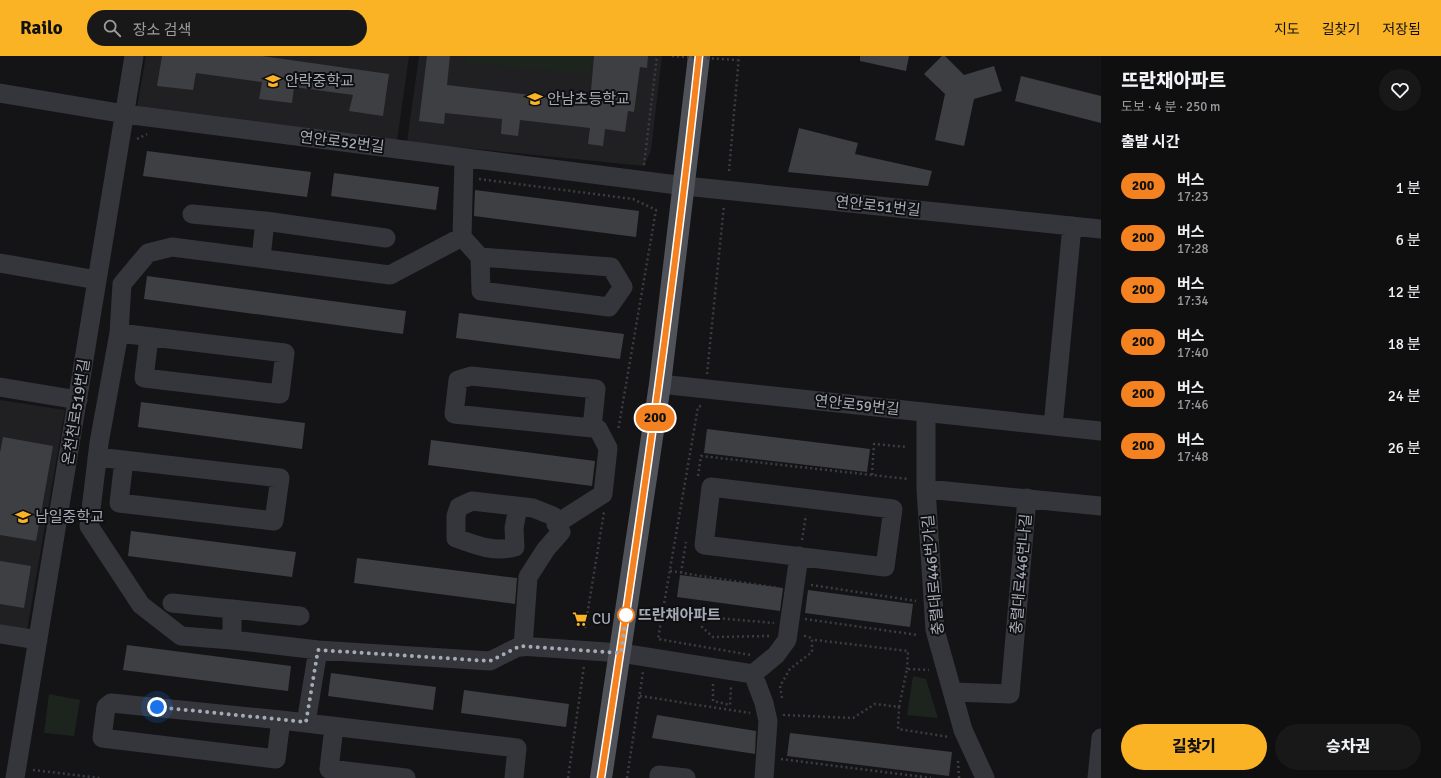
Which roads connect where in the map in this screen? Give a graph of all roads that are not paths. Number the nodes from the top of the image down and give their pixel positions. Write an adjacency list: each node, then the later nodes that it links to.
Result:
1 (134, 56): 4 (street, 온천천로519번길)
2 (699, 56): 6 (main road)
3 (0, 93): 4 (street, 연안로52번길)
4 (125, 114): 5 (street, 연안로52번길); 16 (street, 온천천로519번길)
5 (464, 158): 6 (street, 연안로52번길); 11 (street)
6 (685, 186): 9 (street, 연안로51번길); 19 (main road)
7 (192, 214): 8 (street)
8 (265, 221): 12 (street); 14 (street)
9 (1072, 226): 10 (street, 연안로51번길); 23 (street)
10 (1101, 229)
11 (462, 237): 13 (street); 14 (street)
12 (386, 238)
13 (480, 257): 13 (street)
14 (261, 258): 17 (street)
15 (0, 263): 16 (street)
16 (97, 280): 21 (street, 온천천로519번길)
17 (119, 333): 18 (street); 26 (street)
18 (149, 337): 18 (street)
19 (660, 384): 22 (street, 연안로59번길); 40 (main road)
20 (0, 386): 21 (street)
21 (78, 400): 36 (street, 온천천로519번길)
22 (926, 412): 23 (street, 연안로59번길); 28 (street, 충렬대로446번가길)
23 (1053, 426): 25 (street, 연안로59번길)
24 (592, 428): 24 (street); 32 (street)
25 (1101, 431)
26 (97, 457): 27 (street); 37 (street)
27 (124, 460): 27 (street)
28 (926, 489): 29 (street, 충렬대로446번나길); 42 (street, 충렬대로446번가길)
29 (1028, 498): 30 (street); 42 (street, 충렬대로446번나길)
30 (1101, 506)
31 (518, 507): 32 (street)
32 (556, 524): 38 (street)
33 (799, 556): 33 (street); 41 (street)
34 (172, 603): 37 (street)
35 (0, 634): 36 (street)
36 (38, 640): 47 (street, 온천천로519번길)
37 (232, 640): 39 (street)
38 (523, 647): 39 (street); 40 (street)
39 (318, 650): 44 (street)
40 (621, 653): 41 (street); 50 (main road)
41 (753, 674): 53 (street)
42 (953, 692): 54 (street, 충렬대로446번가길)
43 (281, 720): 43 (street); 44 (street)
44 (306, 722): 45 (street)
45 (334, 727): 48 (street); 49 (street)
46 (1101, 738): 55 (street)
47 (16, 773)
48 (406, 778)
49 (514, 778)
50 (601, 778)
51 (659, 778): 52 (street)
52 (686, 778)
53 (764, 778)
54 (985, 778)
55 (1097, 778)

